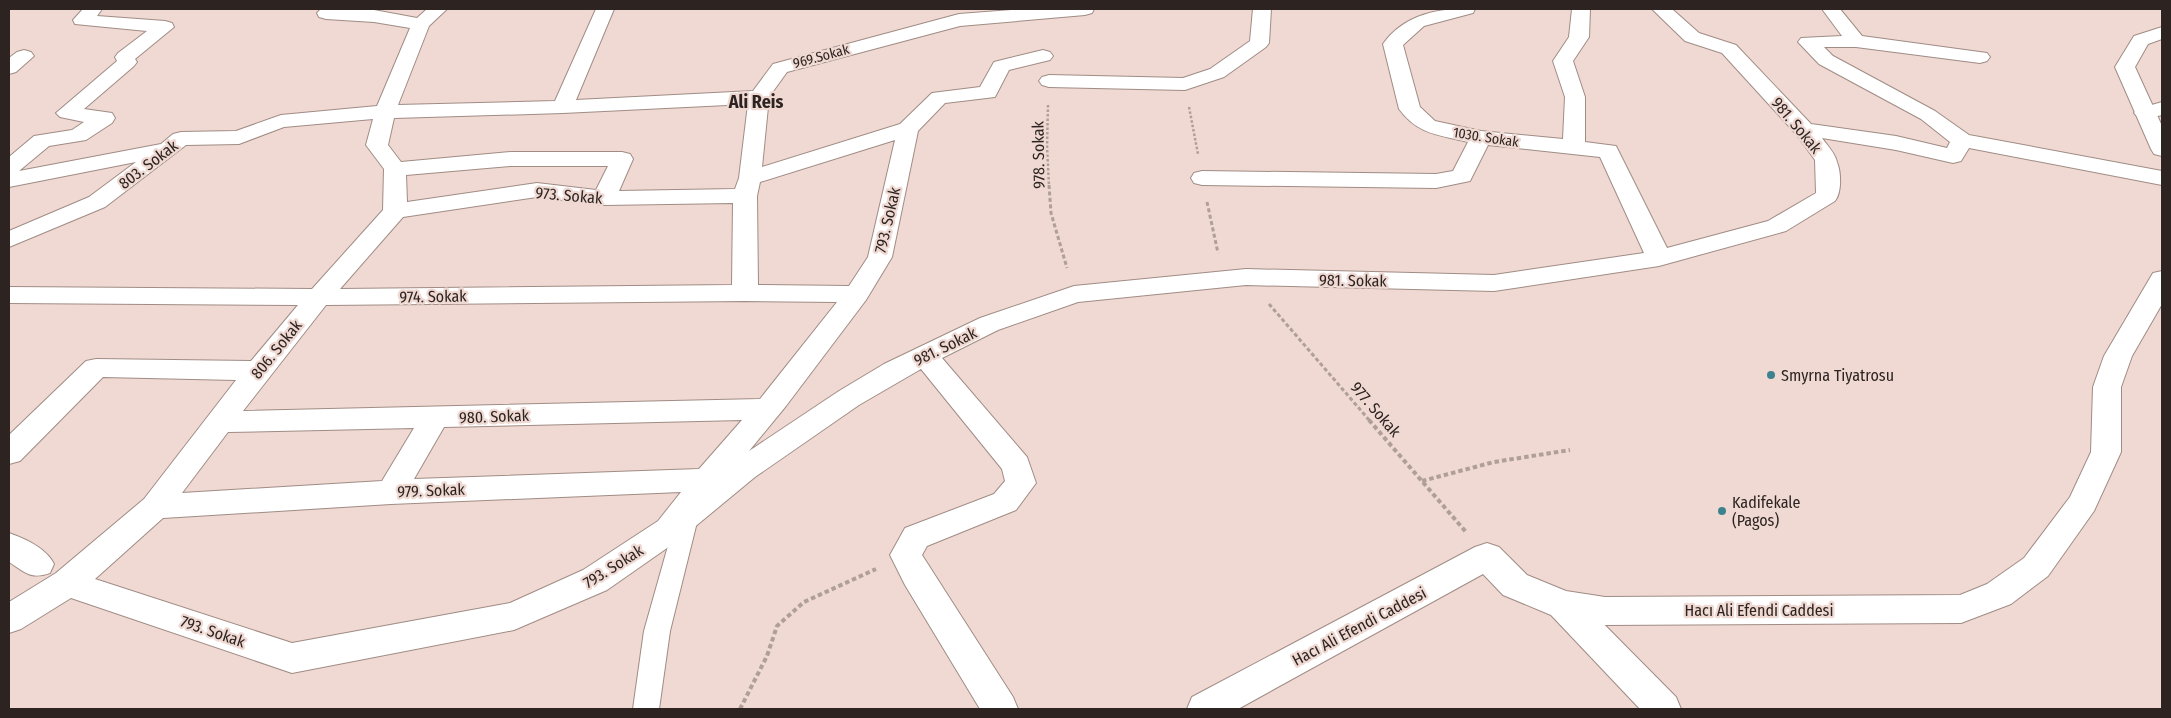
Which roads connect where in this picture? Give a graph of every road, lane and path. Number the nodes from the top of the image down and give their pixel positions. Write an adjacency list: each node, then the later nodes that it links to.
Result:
1 (93, 9): 29 (street)
2 (606, 9): 19 (street)
3 (1085, 9): 11 (street, 969.Sokak)
4 (1262, 9): 17 (street)
5 (1466, 9): 6 (street); 24 (street, 1030. Sokak)
6 (1470, 9)
7 (1581, 9): 26 (street)
8 (1661, 9): 23 (street, 981. Sokak)
9 (1832, 9): 14 (street)
10 (326, 13): 12 (street)
11 (957, 15): 18 (street, 969.Sokak)
12 (430, 16): 21 (street)
13 (2162, 33): 20 (street)
14 (1856, 41): 16 (street); 25 (street)
15 (1043, 56): 22 (street)
16 (1980, 57)
17 (1049, 81): 43 (path, 978. Sokak)
18 (759, 97): 19 (street, 803. Sokak); 34 (street, 969.Sokak)
19 (563, 107): 21 (street, 803. Sokak)
20 (2154, 110): 28 (street)
21 (385, 112): 27 (street, 803. Sokak); 30 (street)
22 (908, 129): 34 (street, 973. Sokak); 42 (street, 793. Sokak)
23 (1804, 129): 25 (street); 38 (street, 981. Sokak)
24 (1480, 138): 26 (street, 1030. Sokak); 31 (street)
25 (1962, 140): 32 (street)
26 (1574, 147): 38 (street, 1030. Sokak)
27 (167, 149): 33 (street); 37 (street, 803. Sokak)
28 (2162, 149)
29 (9, 168)
30 (395, 169): 35 (street); 36 (street)
31 (1202, 178)
32 (2162, 178)
33 (9, 180)
34 (747, 187): 35 (street, 973. Sokak); 40 (street, 969.Sokak)
35 (604, 198): 36 (street, 973. Sokak)
36 (395, 211): 45 (street, 806. Sokak)
37 (9, 240)
38 (1659, 258): 39 (street, 981. Sokak)
39 (1246, 277): 43 (street, 981. Sokak); 54 (path, 977. Sokak)
40 (745, 292): 42 (street, 974. Sokak); 45 (street, 974. Sokak)
41 (2160, 292): 63 (street, Hacı Ali Efendi Caddesi)
42 (857, 294): 48 (street, 793. Sokak)
43 (1074, 294): 46 (street, 981. Sokak)
44 (9, 295): 45 (street, 974. Sokak)
45 (319, 297): 47 (street, 806. Sokak)
46 (925, 356): 57 (street, 981. Sokak); 59 (street)
47 (258, 371): 50 (street, 806. Sokak); 52 (street)
48 (768, 409): 49 (street, 980. Sokak); 53 (street, 793. Sokak)
49 (435, 418): 50 (street, 980. Sokak); 55 (street)
50 (220, 422): 56 (street, 806. Sokak)
51 (1570, 450): 54 (path)
52 (9, 453)
53 (707, 480): 55 (street, 979. Sokak); 57 (street, 793. Sokak)
54 (1422, 481): 60 (path, 977. Sokak)
55 (392, 492): 56 (street, 979. Sokak)
56 (155, 507): 62 (street, 806. Sokak)
57 (679, 522): 62 (street, 793. Sokak); 65 (lane)
58 (9, 546): 61 (street)
59 (906, 554): 66 (path); 67 (street)
60 (1487, 556): 63 (street, Hacı Ali Efendi Caddesi); 68 (street, Hacı Ali Efendi Caddesi)
61 (38, 564)
62 (68, 583): 64 (street, 806. Sokak)
63 (1563, 605): 69 (street)
64 (9, 619)
65 (646, 709)
66 (740, 709)
67 (1000, 709)
68 (1205, 709)
69 (1663, 709)

